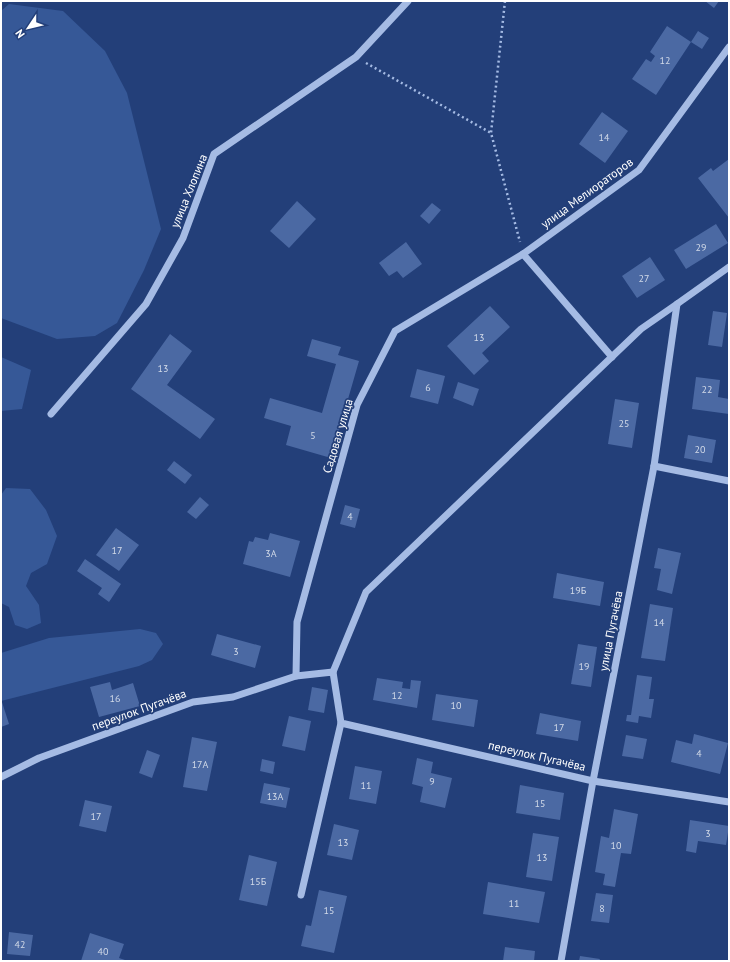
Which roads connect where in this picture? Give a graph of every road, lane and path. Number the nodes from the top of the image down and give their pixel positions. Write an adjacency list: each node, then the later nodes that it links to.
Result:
1 (408, 1): 4 (street, улица Хлопина)
2 (506, 1): 5 (path)
3 (729, 47): 6 (street, улица Мелиораторов)
4 (356, 57): 5 (path); 10 (street, улица Хлопина)
5 (491, 133): 6 (path)
6 (522, 254): 9 (street); 14 (street, Садовая улица)
7 (729, 267): 8 (street)
8 (677, 304): 9 (street); 11 (street, улица Пугачёва)
9 (612, 357): 13 (street)
10 (50, 414)
11 (654, 466): 12 (street); 17 (street, улица Пугачёва)
12 (729, 481)
13 (333, 672): 14 (street, переулок Пугачёва); 15 (street)
14 (296, 676): 16 (street, переулок Пугачёва)
15 (342, 723): 17 (street, переулок Пугачёва); 19 (street)
16 (1, 777)
17 (593, 780): 18 (street, переулок Пугачёва); 20 (street, улица Пугачёва)
18 (729, 802)
19 (301, 895)
20 (561, 961)

